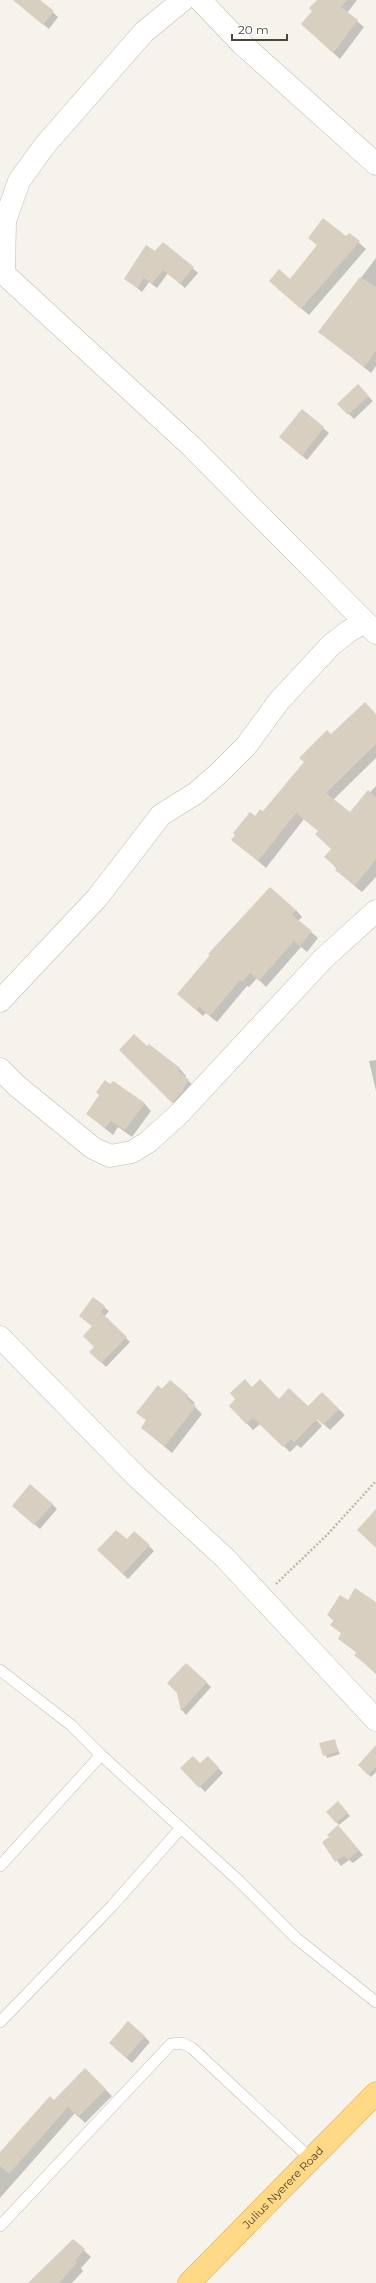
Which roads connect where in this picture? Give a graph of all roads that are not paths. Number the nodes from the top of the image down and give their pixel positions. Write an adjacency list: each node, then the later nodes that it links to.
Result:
1 (183, 0): 4 (street)
2 (200, 0): 3 (street)
3 (376, 164)
4 (2, 222): 5 (street)
5 (2, 271): 6 (street)
6 (371, 628): 8 (street)
7 (376, 911): 9 (street)
8 (0, 1001)
9 (0, 1069)
10 (0, 1337): 12 (street)
11 (0, 1670): 13 (lane)
12 (376, 1720)
13 (101, 1755): 14 (lane); 15 (lane)
14 (180, 1829): 16 (lane); 17 (lane)
15 (0, 1866)
16 (376, 2002)
17 (0, 2022)
18 (376, 2093): 19 (highway, Julius Nyerere Road)
19 (311, 2159): 20 (lane); 21 (highway, Julius Nyerere Road)
20 (0, 2226)
21 (190, 2283)

